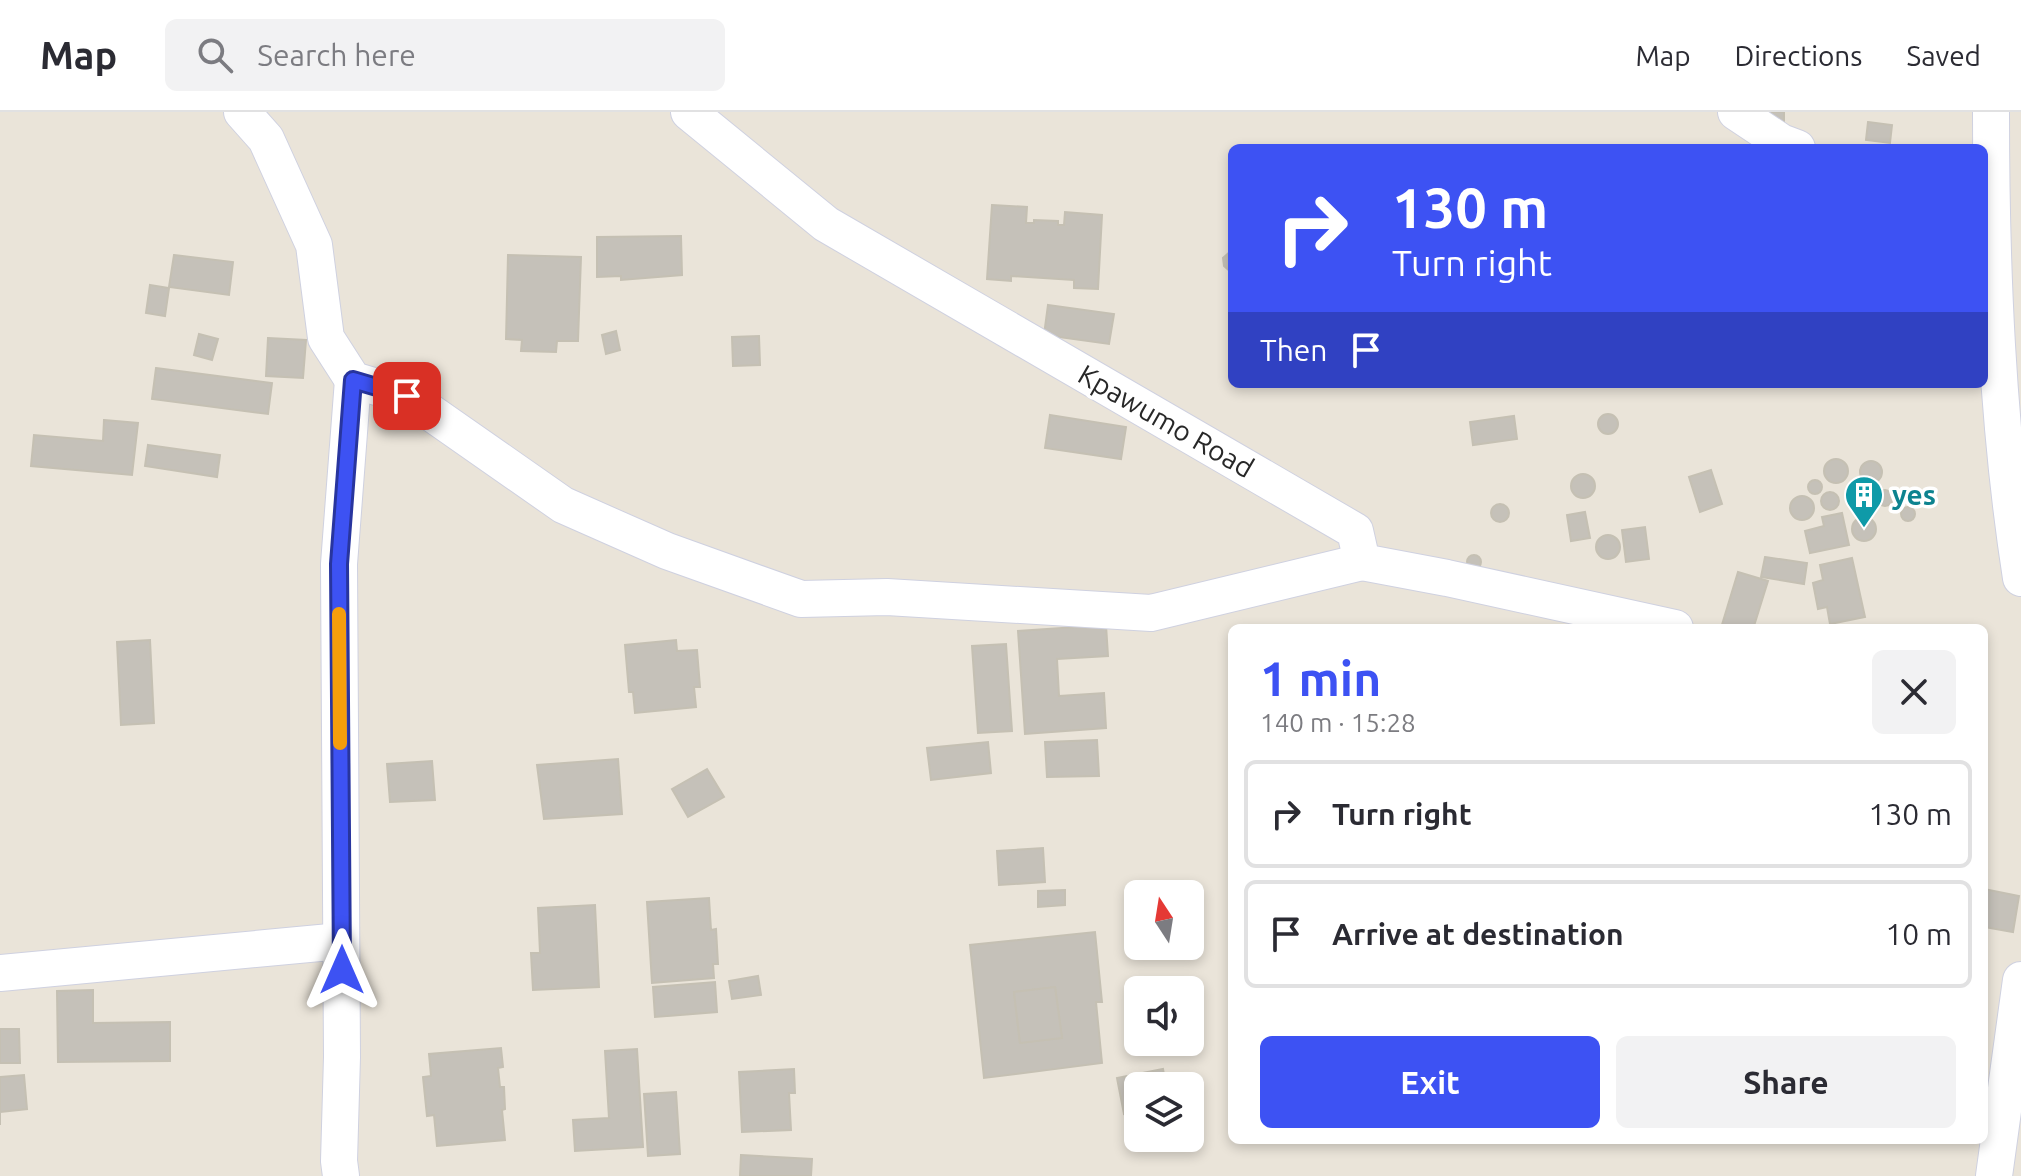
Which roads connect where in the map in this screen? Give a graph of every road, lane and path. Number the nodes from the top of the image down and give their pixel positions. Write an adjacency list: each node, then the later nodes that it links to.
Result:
1 (242, 112): 8 (street)
2 (689, 112): 10 (street, Kpawumo Road)
3 (1736, 112): 5 (street)
4 (1991, 112): 6 (street)
5 (1786, 144)
6 (1988, 207)
7 (1988, 248): 9 (street)
8 (353, 380): 10 (street); 13 (street)
9 (2014, 494): 11 (street)
10 (1362, 562): 12 (street)
11 (2021, 578)
12 (1657, 624)
13 (341, 941): 14 (street); 18 (street)
14 (0, 973)
15 (2021, 980): 17 (street)
16 (1988, 1020): 17 (street)
17 (2011, 1042): 19 (street)
18 (341, 1176)
19 (1994, 1176)

